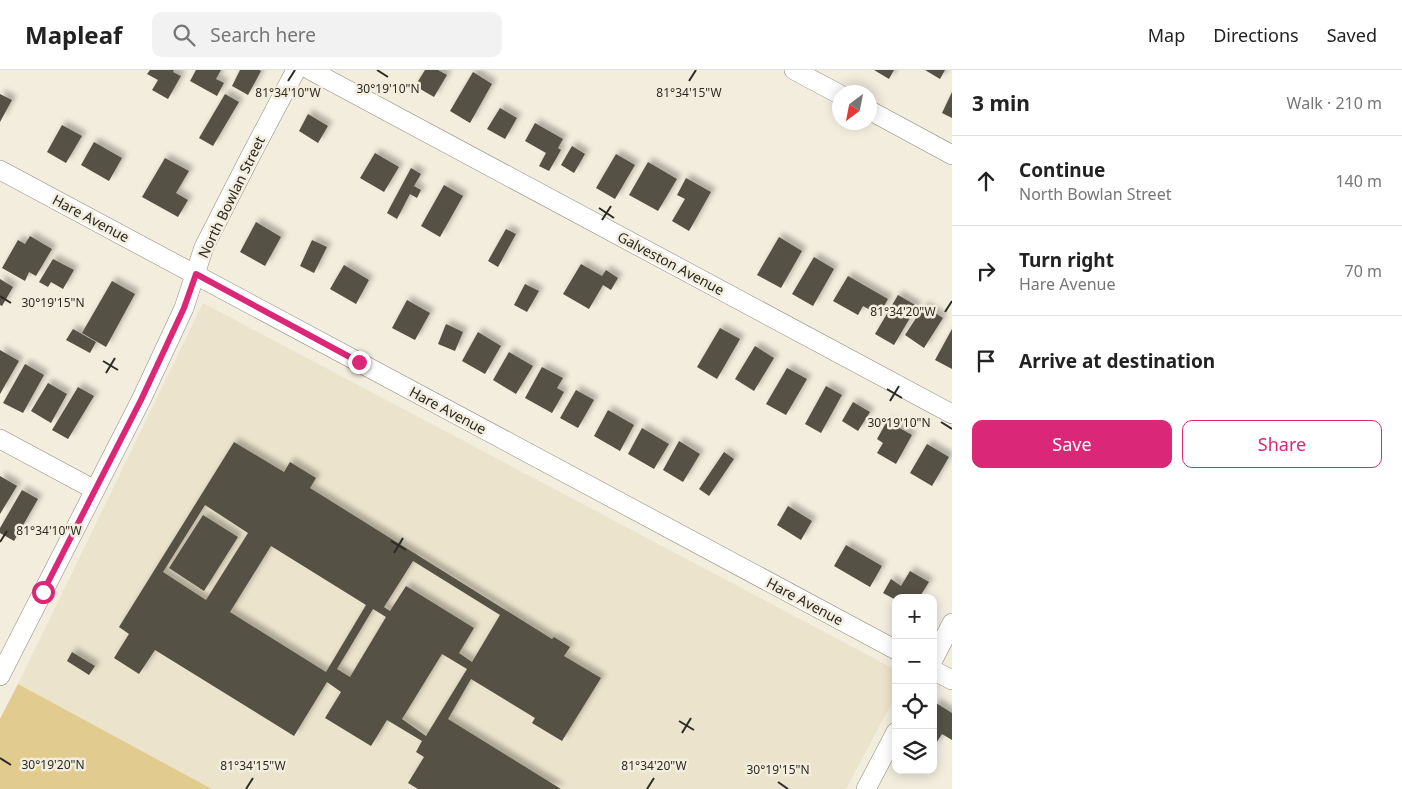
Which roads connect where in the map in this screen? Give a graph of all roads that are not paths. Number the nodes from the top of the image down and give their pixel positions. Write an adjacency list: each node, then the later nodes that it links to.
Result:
1 (296, 70): 8 (street, North Bowlan Street)
2 (310, 70): 9 (street, Galveston Avenue)
3 (794, 70): 4 (street)
4 (832, 90)
5 (877, 114): 6 (street)
6 (952, 155)
7 (0, 170): 8 (street, Hare Avenue)
8 (196, 274): 11 (street, North Bowlan Street); 13 (street, Hare Avenue)
9 (952, 414)
10 (0, 439): 11 (street)
11 (95, 490): 16 (street, North Bowlan Street)
12 (952, 623): 14 (street)
13 (892, 648)
14 (937, 652)
15 (937, 672): 17 (street)
16 (0, 676)
17 (952, 680)
18 (892, 740): 19 (street)
19 (866, 789)

